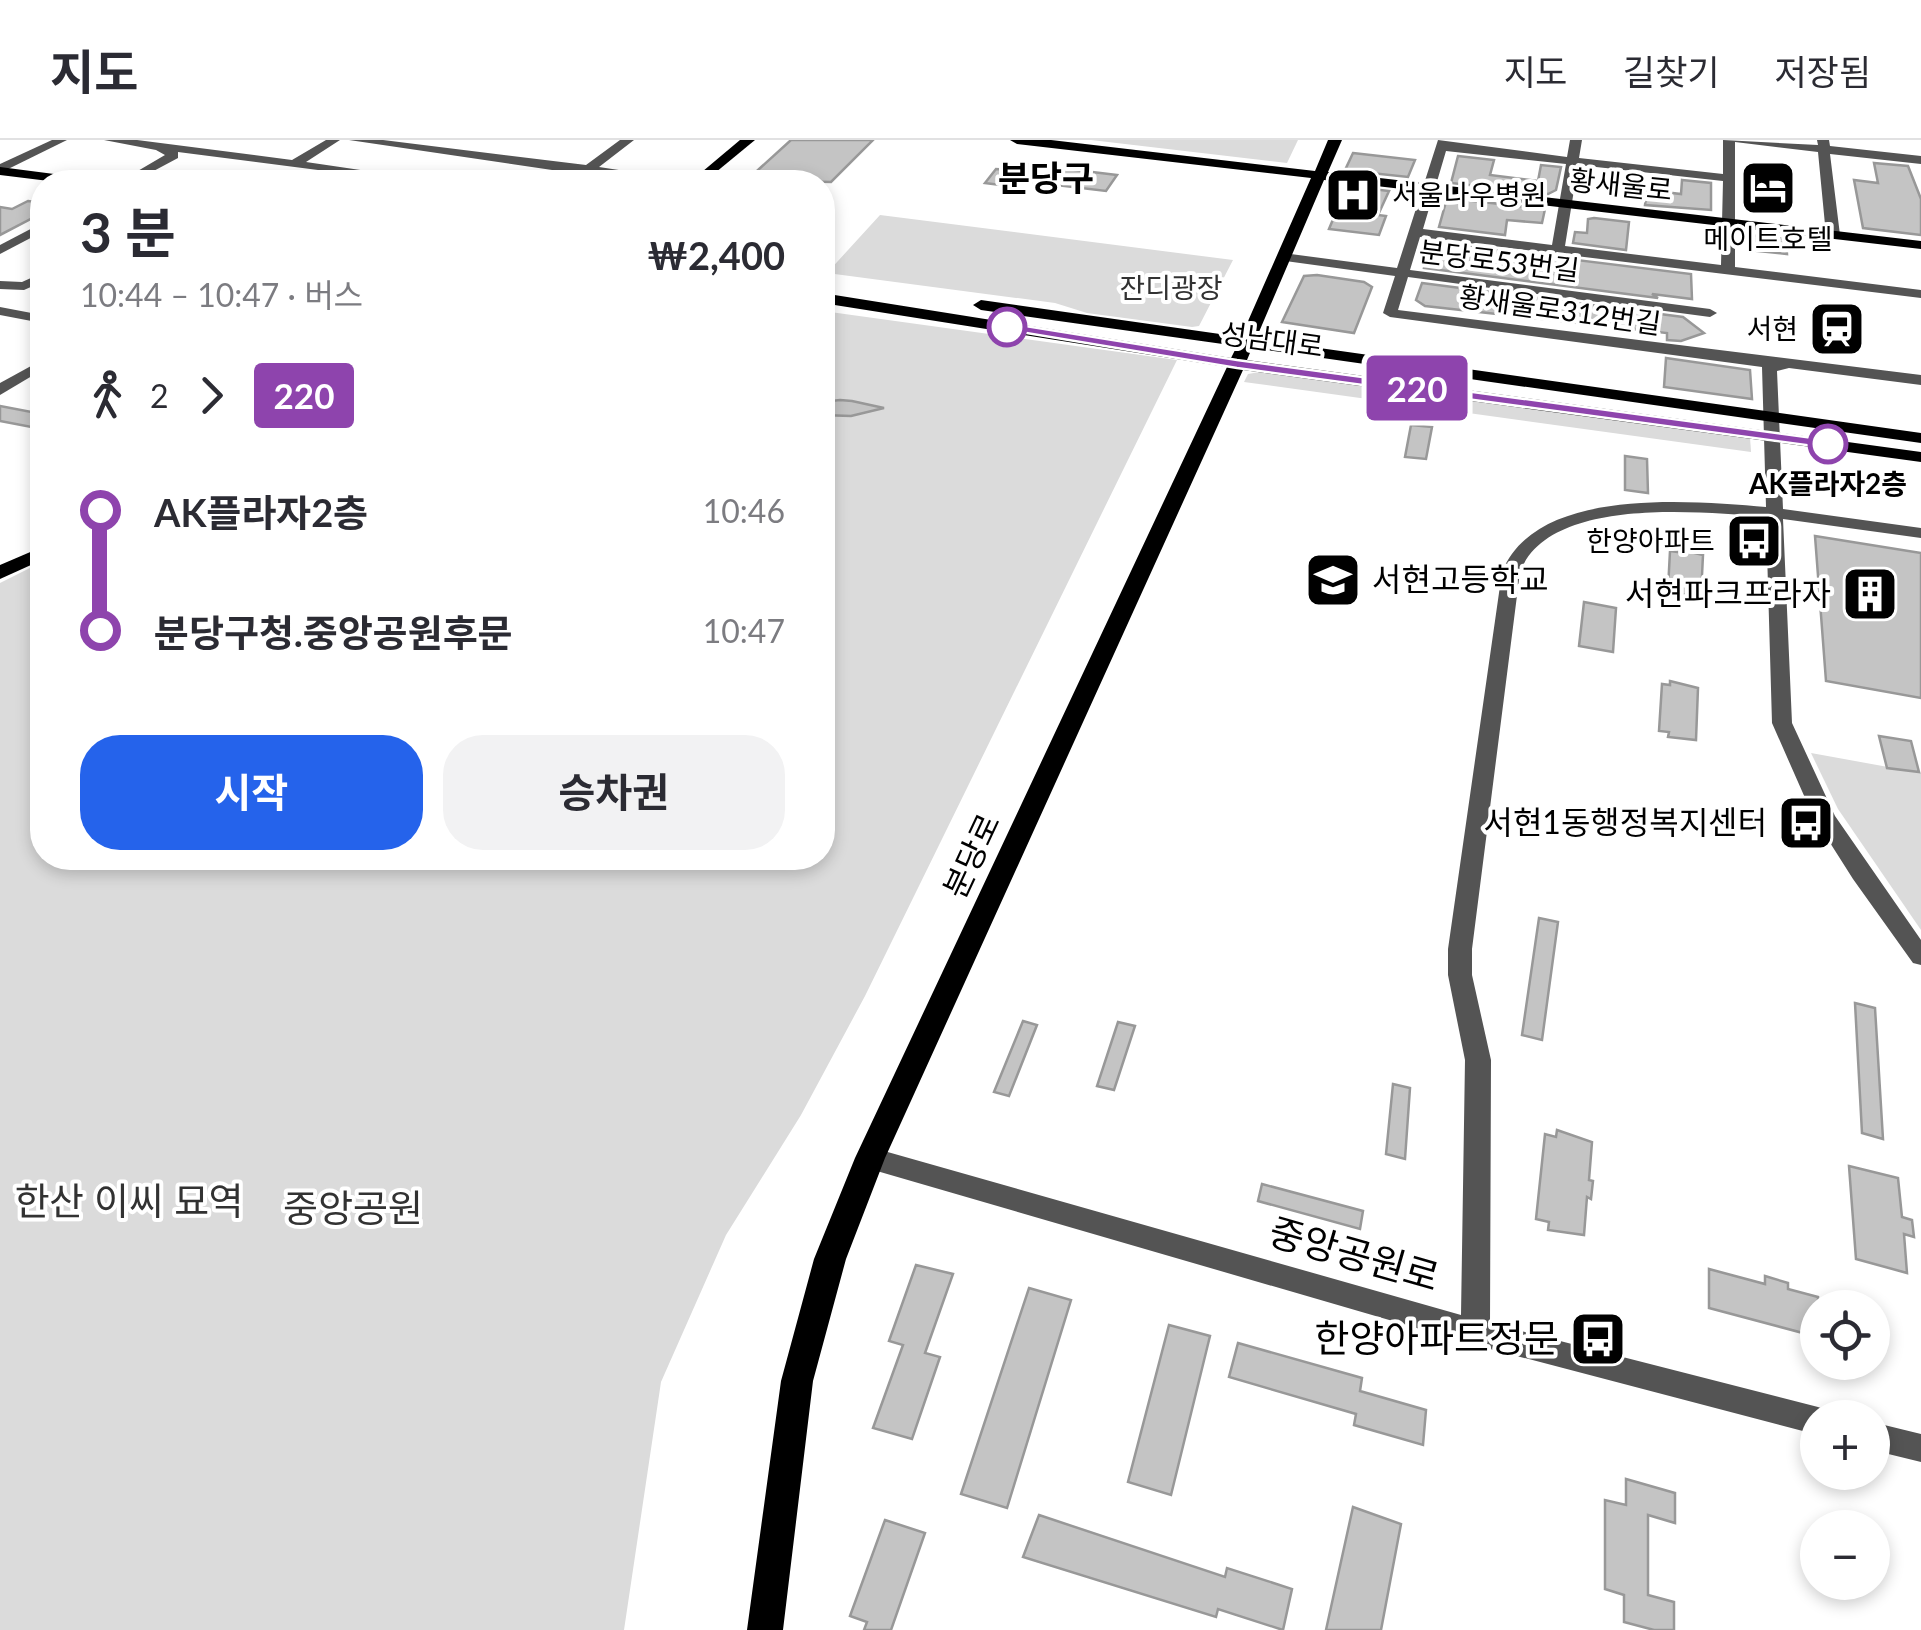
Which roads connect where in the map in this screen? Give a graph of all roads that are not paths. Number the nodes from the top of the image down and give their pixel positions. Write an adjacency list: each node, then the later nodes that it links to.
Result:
1 (61, 140): 24 (street)
2 (94, 140): 17 (street)
3 (110, 140): 14 (street)
4 (334, 140): 22 (street)
5 (355, 140): 23 (street)
6 (604, 140): 15 (street)
7 (748, 140): 28 (main road)
8 (1017, 140): 30 (main road, 황새울로)
9 (1335, 140): 30 (main road, 분당로)
10 (1576, 140): 21 (street)
11 (1729, 140): 31 (street)
12 (1739, 140): 18 (street)
13 (1918, 140): 19 (street)
14 (118, 141): 22 (street)
15 (626, 141): 23 (street)
16 (1443, 143): 21 (street); 34 (street, 황새울로312번길)
17 (169, 145): 25 (street)
18 (1824, 145): 20 (street); 39 (street)
19 (1921, 150)
20 (1921, 160)
21 (1573, 161): 31 (street); 35 (street)
22 (294, 164): 26 (street)
23 (589, 169): 27 (street)
24 (0, 170): 29 (main road)
25 (147, 170)
26 (341, 170)
27 (597, 170)
28 (709, 170)
29 (30, 174)
30 (1320, 176): 34 (main road, 황새울로); 44 (main road, 분당로)
31 (1728, 178): 36 (street)
32 (0, 182): 33 (main road)
33 (30, 186)
34 (1428, 188): 35 (main road, 황새울로); 37 (street, 황새울로312번길)
35 (1566, 204): 36 (main road, 황새울로); 43 (street)
36 (1728, 222): 39 (main road, 황새울로); 45 (street)
37 (1416, 232): 43 (street); 46 (street, 황새울로312번길)
38 (30, 233): 41 (street)
39 (1833, 234): 40 (main road, 황새울로)
40 (1921, 244)
41 (3, 246): 42 (street)
42 (30, 248)
43 (1558, 249): 45 (street)
44 (1282, 257): 46 (street, 분당로53번길); 55 (main road, 분당로)
45 (1728, 270): 50 (street)
46 (1402, 274): 53 (street, 분당로53번길); 57 (street, 황새울로312번길)
47 (30, 283): 49 (street)
48 (835, 285): 55 (main road, 성남대로)
49 (2, 288)
50 (1921, 294)
51 (835, 300): 55 (main road, 성남대로)
52 (0, 311): 54 (street)
53 (1710, 313)
54 (30, 316)
55 (1241, 354): 59 (main road, 성남대로); 60 (main road, 성남대로); 68 (main road, 분당로)
56 (30, 371): 58 (street)
57 (1921, 384): 61 (street)
58 (0, 390)
59 (1921, 438)
60 (1921, 457)
61 (1775, 513): 62 (street); 67 (street); 69 (street)
62 (1921, 533)
63 (30, 544): 64 (main road)
64 (0, 558)
65 (30, 559): 66 (main road)
66 (0, 573)
67 (1921, 957)
68 (870, 1158): 69 (street, 중앙공원로); 73 (main road, 분당로)
69 (1475, 1332): 70 (street, 중앙공원로)
70 (1800, 1416)
71 (1890, 1440): 72 (street)
72 (1921, 1448)
73 (764, 1630)

